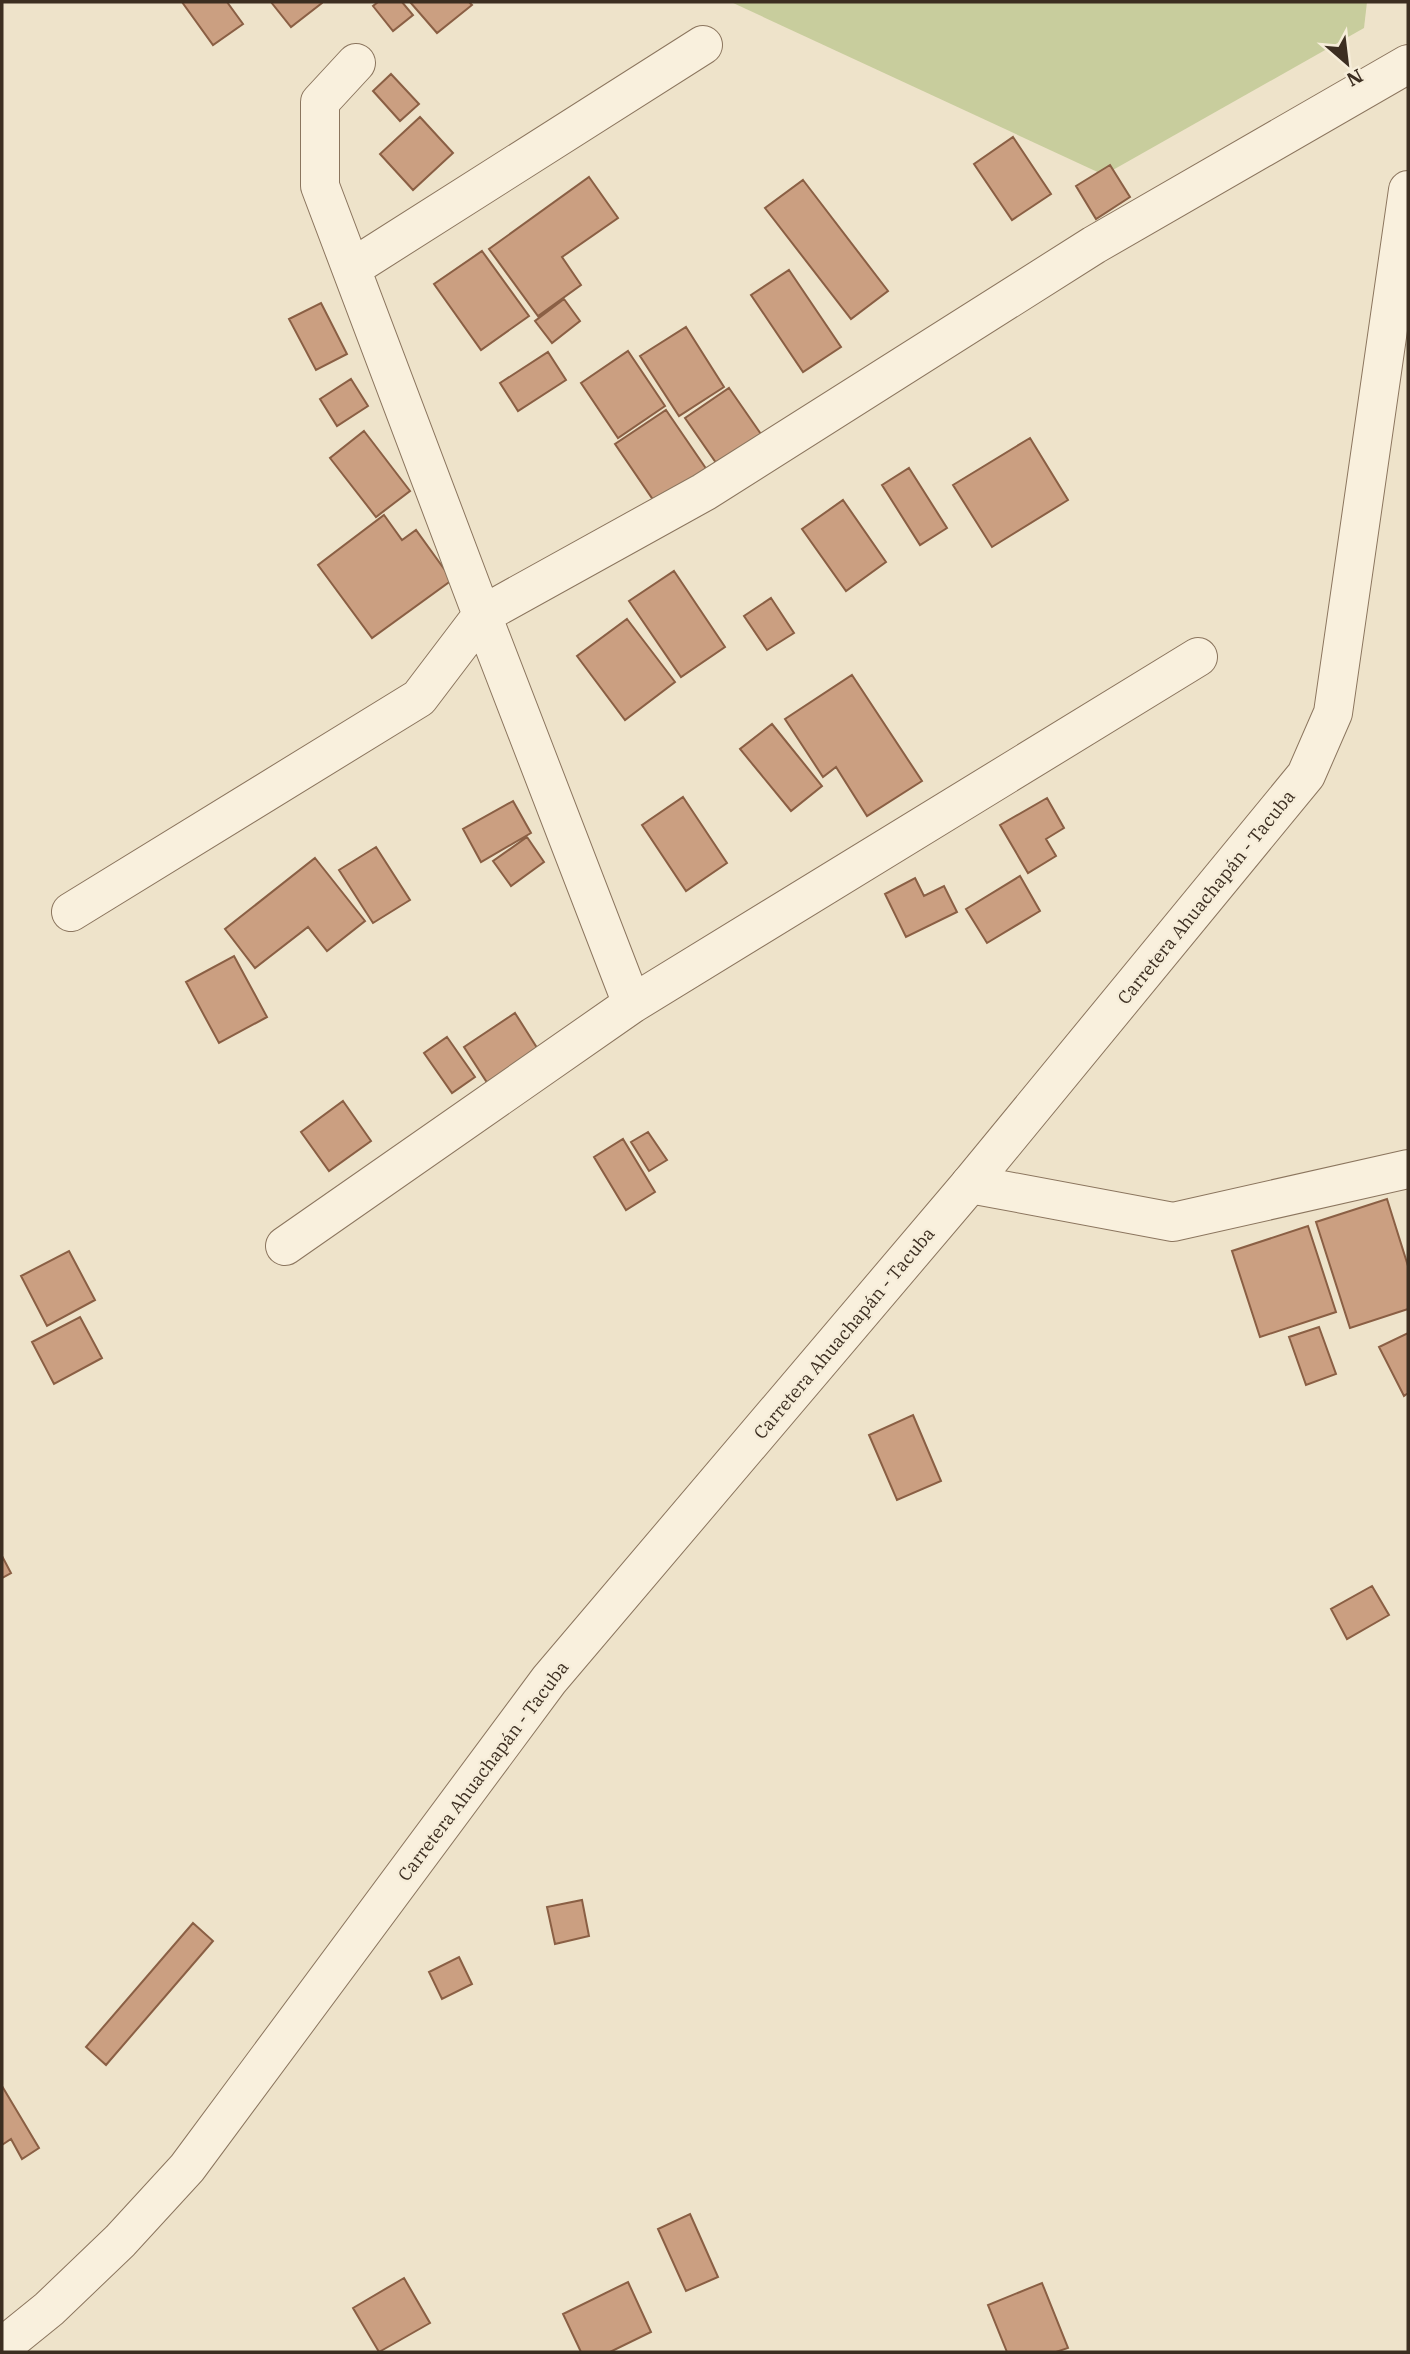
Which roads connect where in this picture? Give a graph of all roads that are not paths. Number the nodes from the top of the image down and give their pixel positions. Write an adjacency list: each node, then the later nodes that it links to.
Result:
1 (703, 45): 5 (street)
2 (356, 63): 5 (street)
3 (1408, 64): 6 (street)
4 (1408, 190): 11 (street, Carretera Ahuachapán - Tacuba)
5 (352, 268): 6 (street)
6 (482, 615): 8 (street); 9 (street)
7 (1198, 657): 9 (street)
8 (71, 912)
9 (632, 1004): 12 (street)
10 (1408, 1169): 11 (street)
11 (970, 1184): 13 (street, Carretera Ahuachapán - Tacuba)
12 (285, 1246)
13 (2, 2347)

